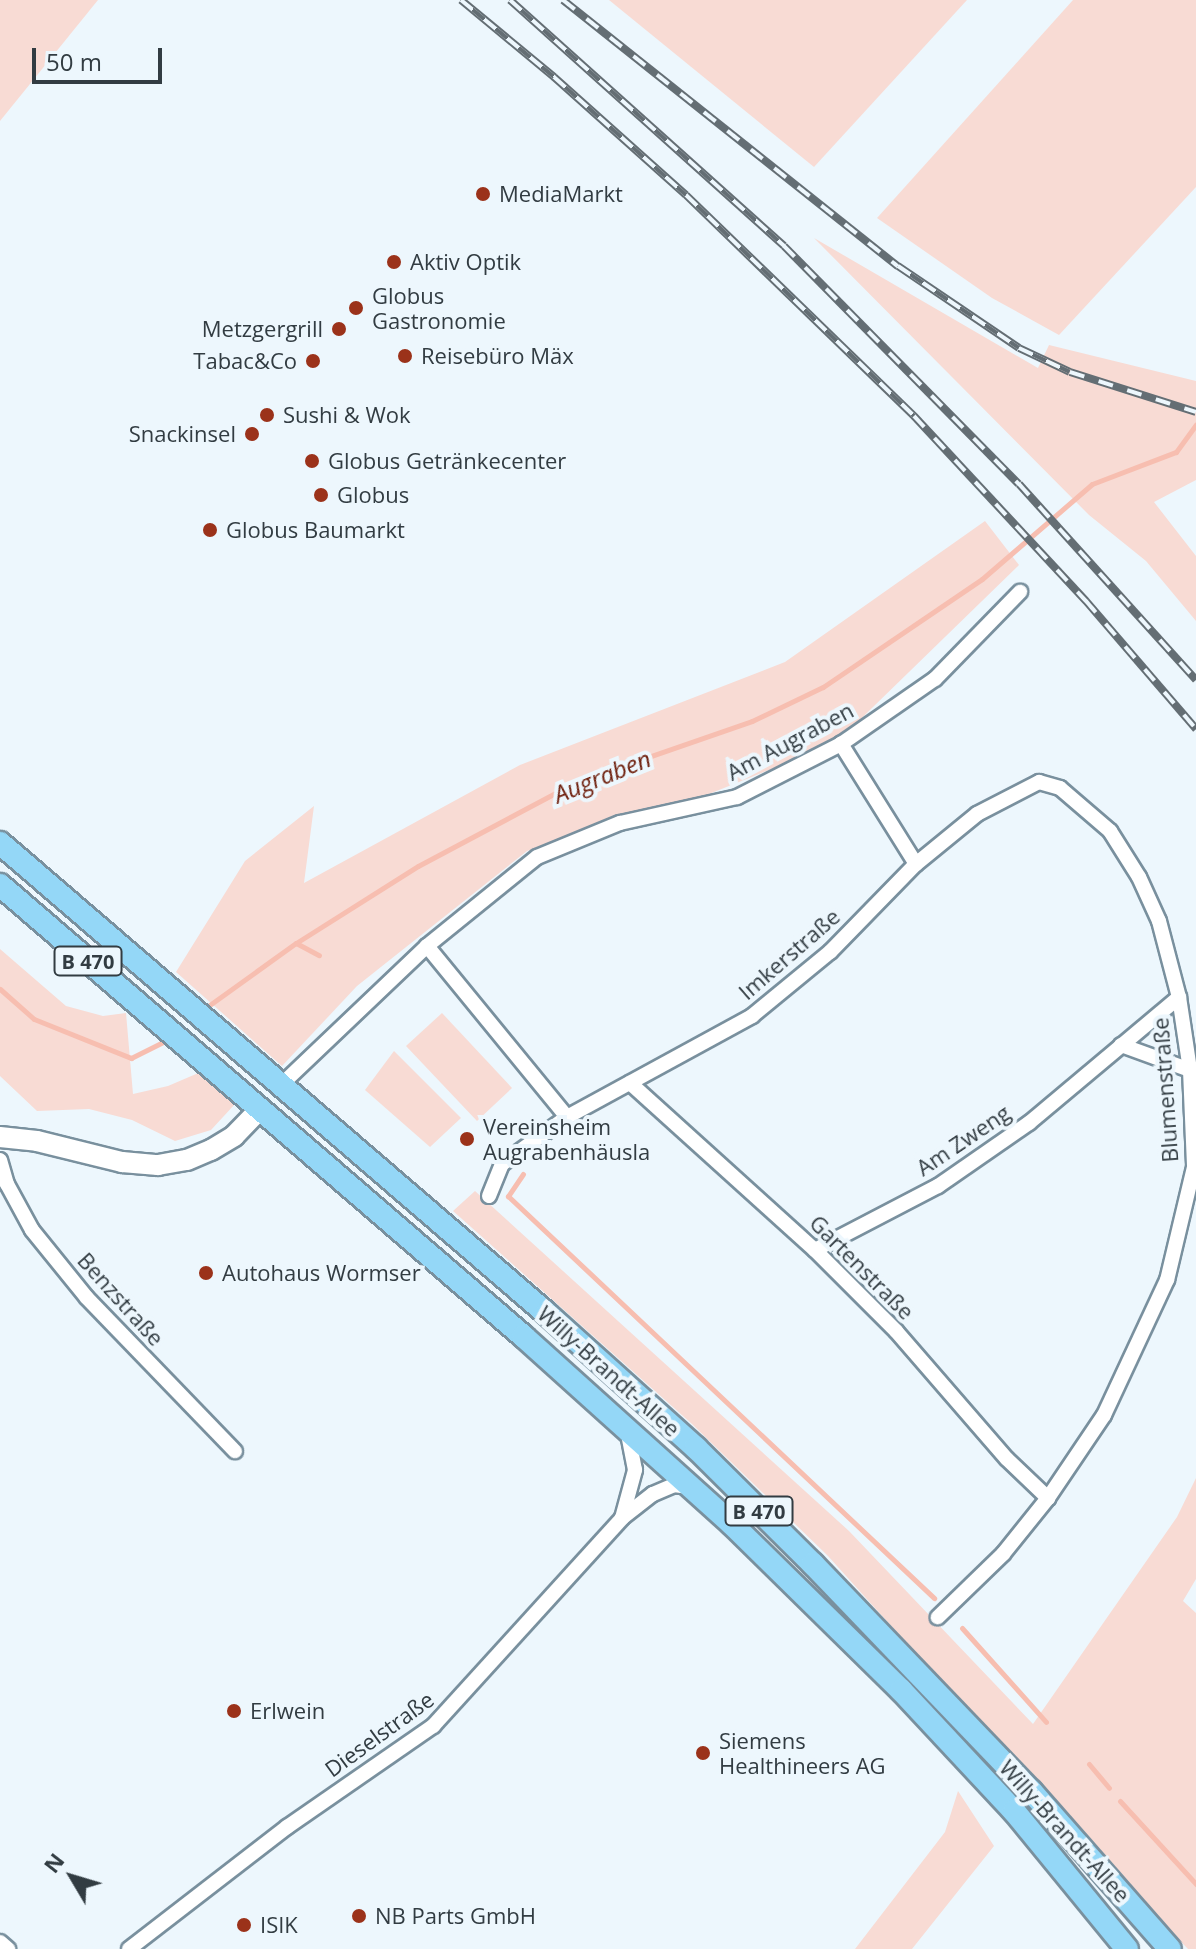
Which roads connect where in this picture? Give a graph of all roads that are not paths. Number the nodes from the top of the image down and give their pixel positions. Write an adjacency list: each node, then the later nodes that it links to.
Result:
1 (1020, 592): 2 (street, Am Augraben)
2 (841, 744): 4 (street); 6 (street, Am Augraben)
3 (0, 843): 11 (main road, Willy-Brandt-Allee / B 470)
4 (916, 864): 7 (street, Blumenstraße); 10 (street, Imkerstraße)
5 (0, 885): 12 (main road, Willy-Brandt-Allee / B 470)
6 (427, 946): 11 (street, Am Augraben); 13 (street)
7 (1179, 997): 8 (street, Am Zweng); 9 (street, Blumenstraße)
8 (1121, 1045): 9 (street); 17 (street, Am Zweng)
9 (1190, 1070): 21 (street, Blumenstraße)
10 (630, 1083): 13 (street, Imkerstraße); 17 (street, Gartenstraße)
11 (281, 1085): 12 (main road); 28 (main road, Willy-Brandt-Allee / B 470)
12 (260, 1109): 14 (street); 18 (main road, Willy-Brandt-Allee / B 470)
13 (567, 1117): 16 (street, Imkerstraße)
14 (0, 1137)
15 (0, 1160): 19 (street, Benzstraße)
16 (489, 1196)
17 (815, 1250): 21 (street, Gartenstraße)
18 (627, 1429): 20 (main road, Willy-Brandt-Allee / B 470); 22 (street, Dieselstraße)
19 (235, 1451)
20 (691, 1487): 22 (street, Dieselstraße); 27 (main road, Willy-Brandt-Allee / B 470)
21 (1048, 1498): 23 (street, Blumenstraße)
22 (622, 1518): 26 (street, Dieselstraße)
23 (938, 1617)
24 (0, 1942): 25 (street)
25 (8, 1949)
26 (129, 1949)
27 (1127, 1949)
28 (1170, 1949)

